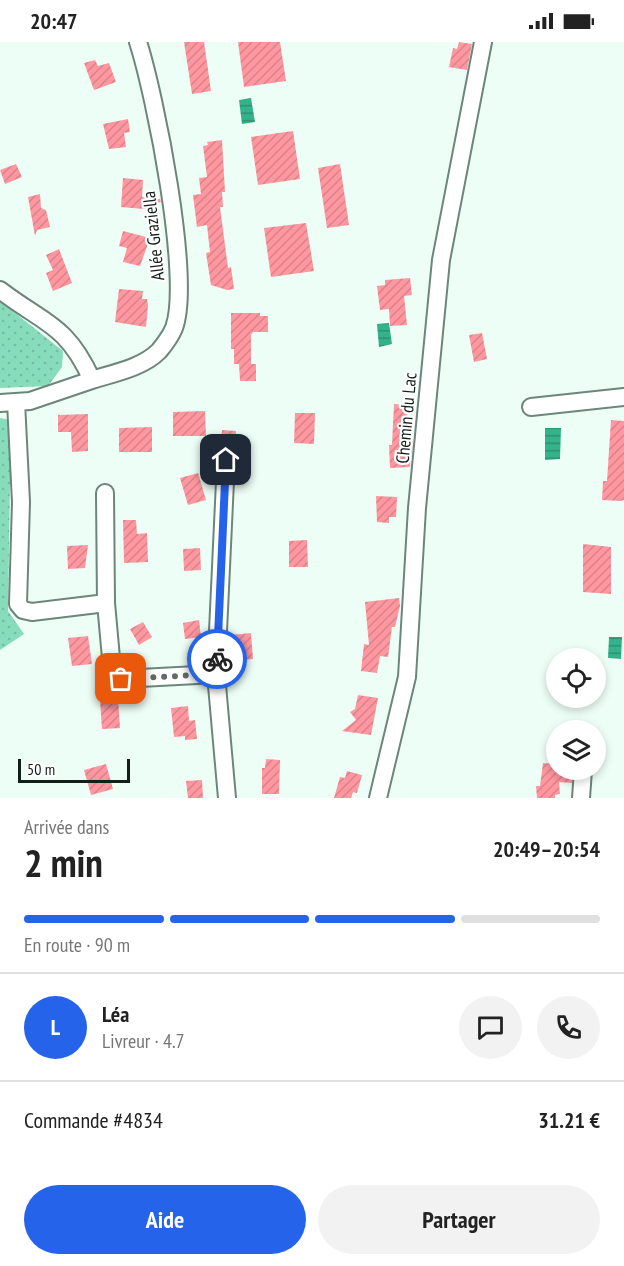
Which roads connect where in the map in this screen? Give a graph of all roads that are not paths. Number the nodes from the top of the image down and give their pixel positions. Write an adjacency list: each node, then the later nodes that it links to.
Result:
1 (138, 42): 4 (street, Allée Graziella)
2 (483, 42): 14 (street, Chemin du Lac)
3 (0, 290): 4 (street)
4 (92, 380): 6 (street, Allée Graziella)
5 (624, 397): 7 (street)
6 (8, 403): 10 (street)
7 (531, 407)
8 (226, 460): 11 (street)
9 (105, 493): 10 (street)
10 (106, 603): 11 (street)
11 (216, 674): 13 (street)
12 (582, 780): 15 (street)
13 (227, 798)
14 (378, 798)
15 (581, 798)

